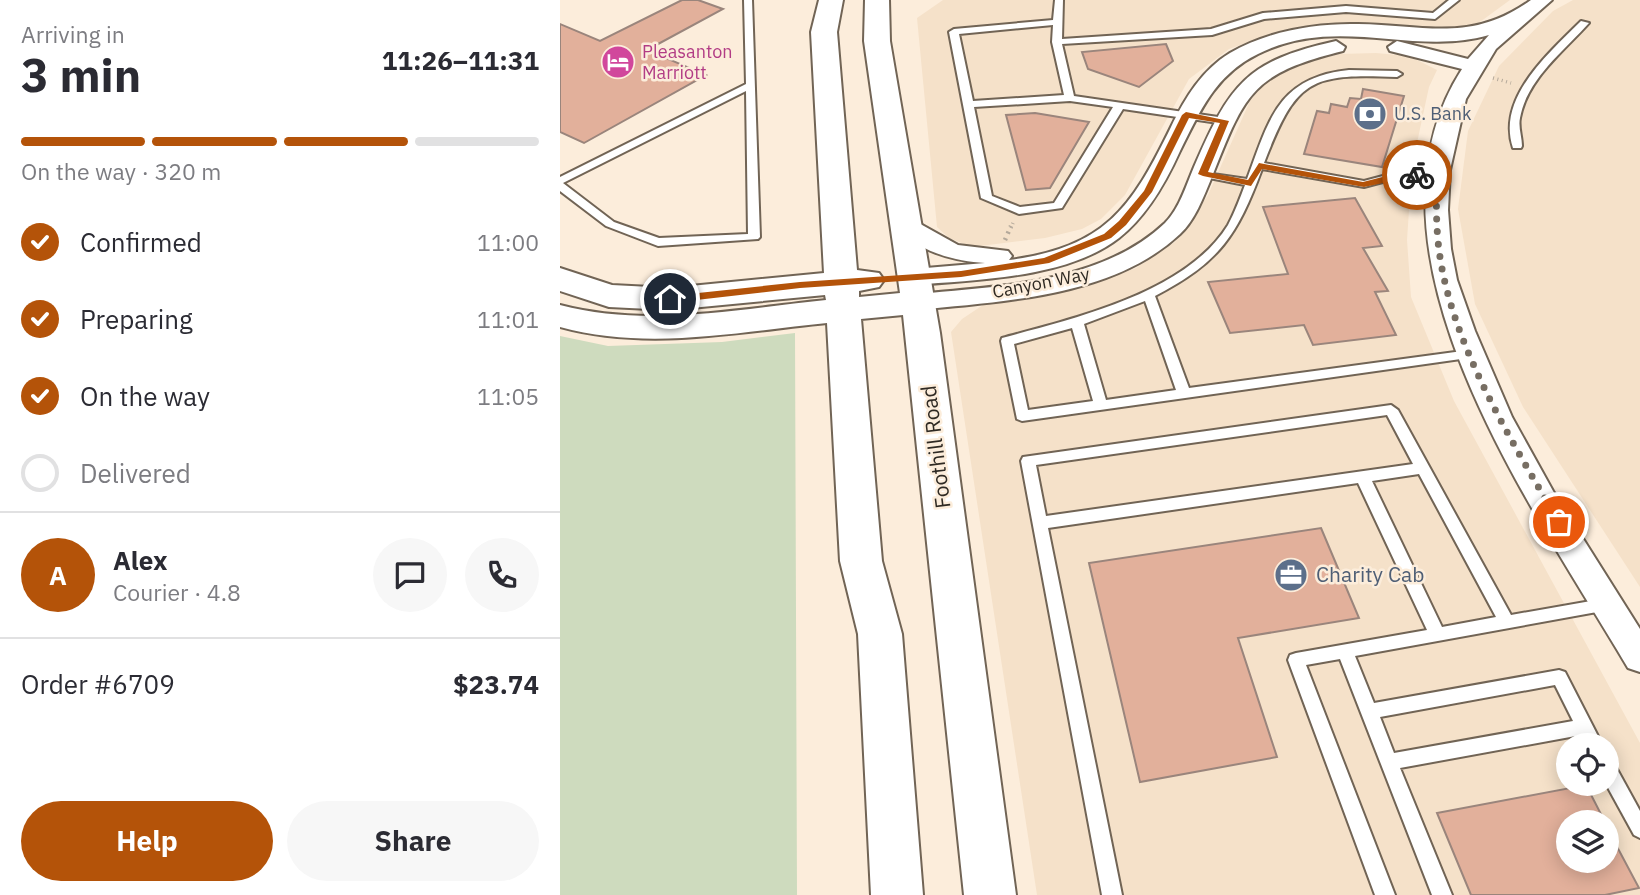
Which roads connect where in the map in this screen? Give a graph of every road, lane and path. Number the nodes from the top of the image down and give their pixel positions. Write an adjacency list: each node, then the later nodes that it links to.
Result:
1 (748, 0): 13 (lane)
2 (831, 0): 31 (main road)
3 (877, 0): 26 (main road, Foothill Road)
4 (1059, 0): 7 (lane)
5 (1455, 0): 10 (lane)
6 (1534, 4): 9 (street, Canyon Way); 11 (street)
7 (1058, 22): 10 (lane); 15 (lane)
8 (1584, 23): 19 (lane)
9 (1416, 35): 11 (street, Canyon Way); 17 (street, Canyon Way)
10 (1057, 42): 14 (lane)
11 (1477, 61): 18 (street, Canyon Way); 22 (street)
12 (1397, 74): 20 (lane)
13 (751, 85): 23 (lane); 25 (lane)
14 (1070, 98): 15 (lane); 16 (lane)
15 (968, 104): 16 (lane)
16 (1120, 105): 17 (lane)
17 (1186, 115): 18 (lane); 27 (street, Canyon Way)
18 (1225, 121): 21 (street, Canyon Way)
19 (1517, 146)
20 (1259, 165): 22 (lane); 24 (lane)
21 (1203, 174): 24 (lane); 29 (street, Canyon Way)
22 (1437, 176): 34 (street)
23 (560, 181)
24 (1251, 183): 30 (lane)
25 (560, 186)
26 (906, 223): 27 (street, Canyon Way); 29 (main road, Foothill Road)
27 (1086, 246): 29 (street, Canyon Way)
28 (560, 279): 31 (main road)
29 (916, 289): 31 (main road); 52 (main road, Foothill Road)
30 (1148, 293): 33 (lane); 35 (lane)
31 (842, 295): 32 (main road); 51 (main road)
32 (560, 316)
33 (1077, 322): 36 (lane); 36 (lane)
34 (1470, 354): 35 (lane); 40 (street)
35 (1184, 394): 36 (lane)
36 (1101, 405)
37 (1423, 468): 38 (lane); 39 (lane); 41 (lane)
38 (1363, 477): 39 (lane); 42 (lane)
39 (1040, 523): 53 (lane)
40 (1608, 604): 41 (lane); 44 (street)
41 (1507, 622): 42 (lane)
42 (1438, 635): 43 (lane)
43 (1345, 652): 45 (lane); 54 (lane)
44 (1640, 658)
45 (1369, 710): 46 (lane); 48 (lane)
46 (1585, 727): 47 (lane); 48 (lane)
47 (1588, 733)
48 (1389, 762): 55 (lane)
49 (1619, 790): 50 (lane)
50 (1640, 829)
51 (897, 895)
52 (990, 895)
53 (1112, 895)
54 (1385, 895)
55 (1442, 895)

